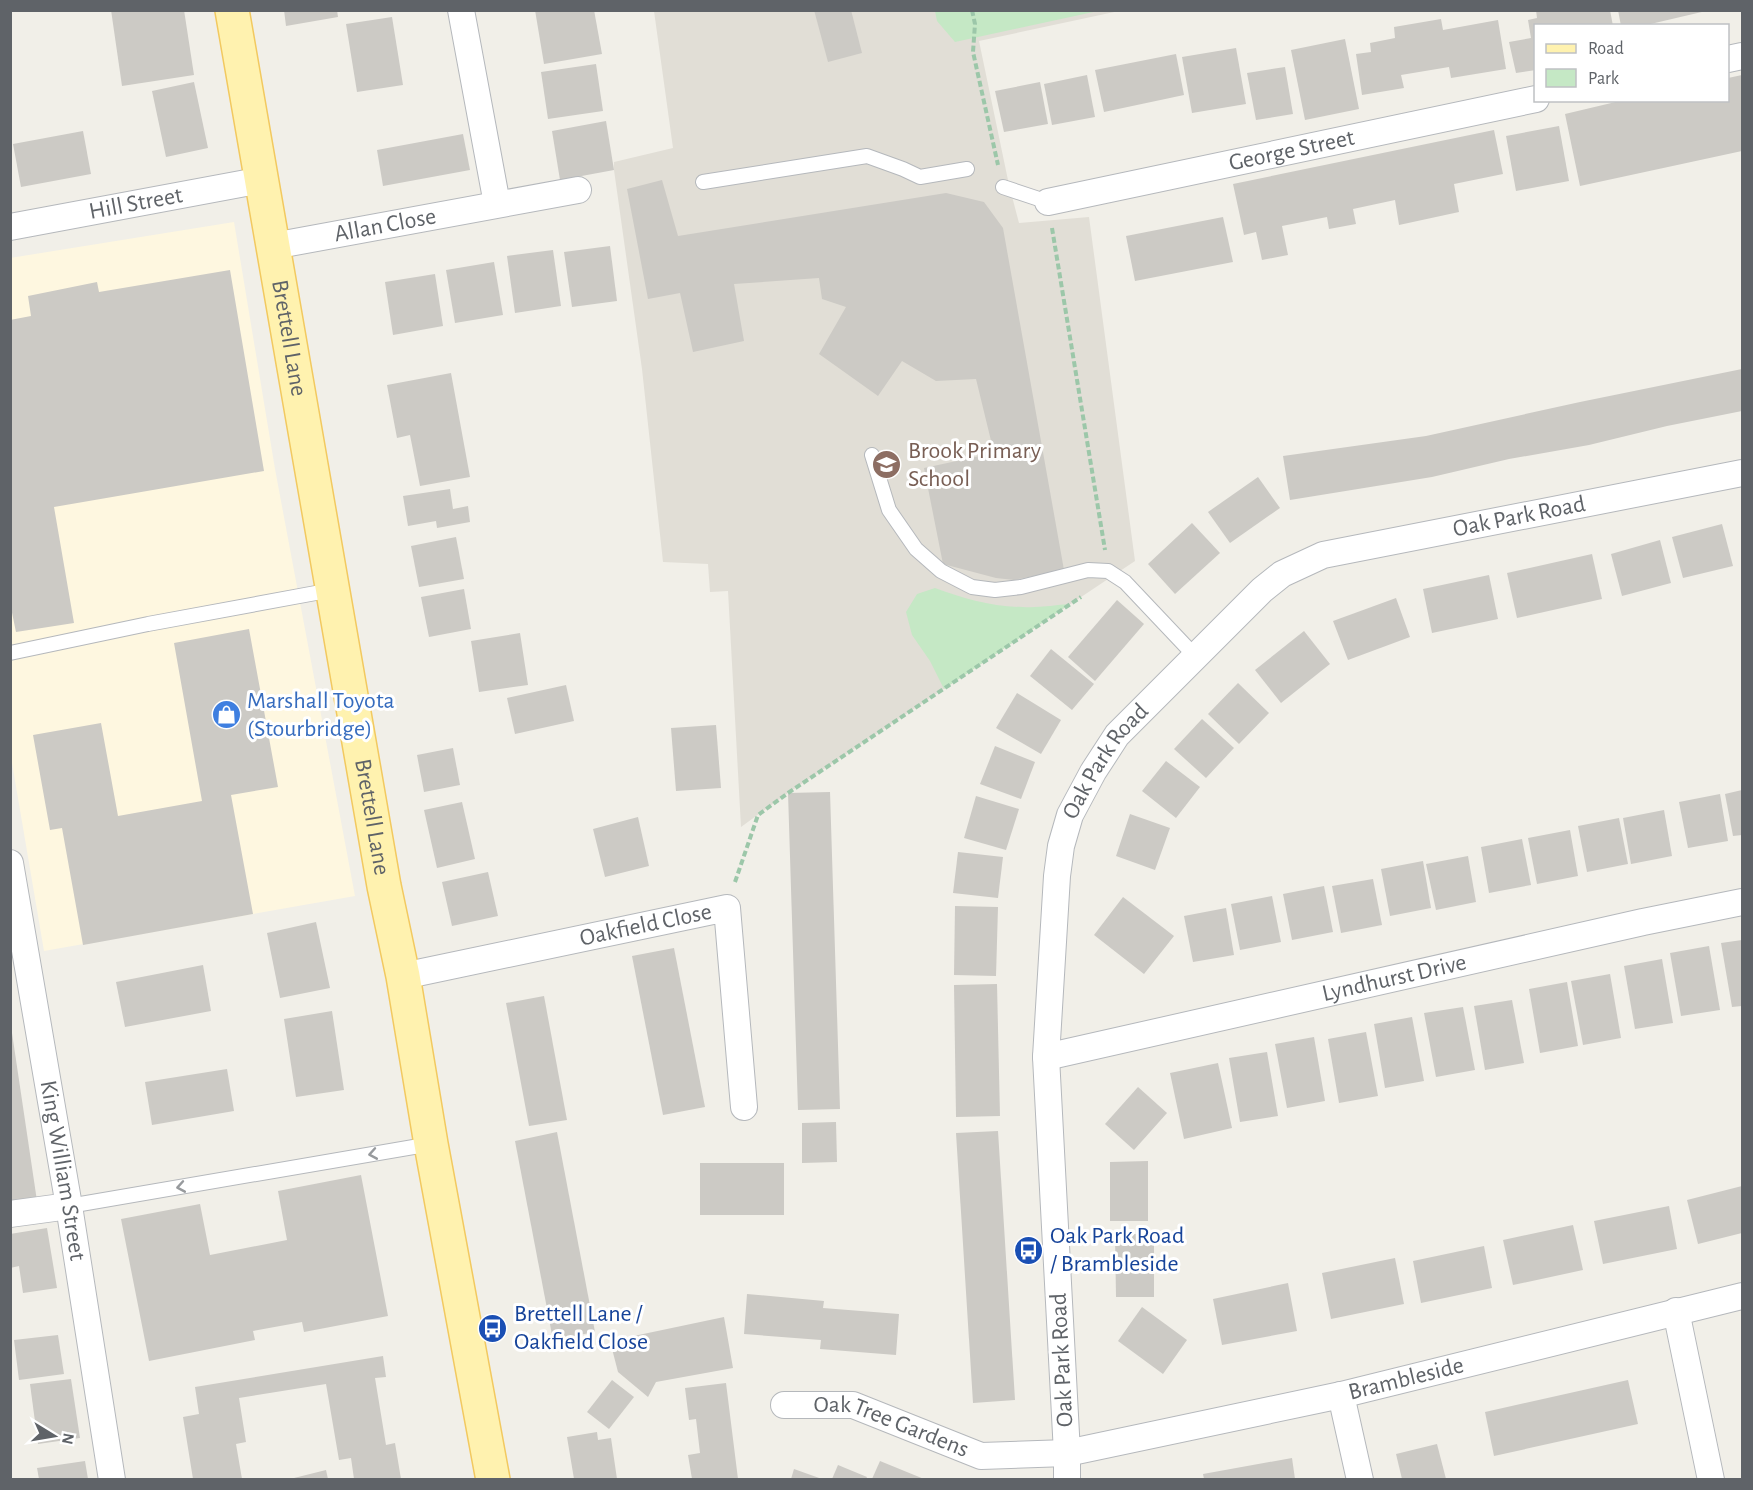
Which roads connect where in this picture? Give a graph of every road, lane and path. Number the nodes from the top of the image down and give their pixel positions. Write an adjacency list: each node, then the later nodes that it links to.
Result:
1 (232, 10): 6 (main road, Brettell Lane)
2 (461, 10): 11 (street)
3 (972, 10): 8 (path)
4 (1534, 99): 10 (street, George Street)
5 (967, 169): 7 (lane)
6 (262, 180): 12 (street, Hill Street); 13 (main road, Brettell Lane)
7 (703, 182)
8 (1003, 187): 10 (lane)
9 (578, 190): 11 (street, Allan Close)
10 (1048, 202): 16 (path)
11 (497, 204): 13 (street, Allan Close)
12 (10, 227)
13 (273, 246): 17 (main road, Brettell Lane)
14 (872, 455): 16 (lane)
15 (1743, 473): 19 (street, Oak Park Road)
16 (1111, 573): 19 (lane); 22 (path)
17 (333, 590): 18 (lane); 23 (main road, Brettell Lane)
18 (10, 653)
19 (1195, 656): 24 (street, Oak Park Road)
20 (10, 863): 27 (street, King William Street)
21 (1743, 902): 24 (street, Lyndhurst Drive)
22 (727, 908): 23 (street, Oakfield Close); 25 (street, Oakfield Close)
23 (403, 976): 26 (main road, Brettell Lane)
24 (1046, 1057): 33 (street, Oak Park Road)
25 (744, 1107)
26 (431, 1144): 27 (lane, one-way to 27); 35 (main road, Brettell Lane)
27 (69, 1206): 28 (street); 34 (street, King William Street)
28 (10, 1214)
29 (1743, 1296): 30 (street, Brambleside)
30 (1676, 1311): 31 (street, Brambleside); 38 (street)
31 (1341, 1395): 33 (street, Brambleside); 37 (street)
32 (784, 1405): 33 (street, Oak Tree Gardens)
33 (1068, 1453): 36 (street, Oak Park Road)
34 (112, 1479)
35 (493, 1479)
36 (1067, 1479)
37 (1360, 1479)
38 (1711, 1479)

